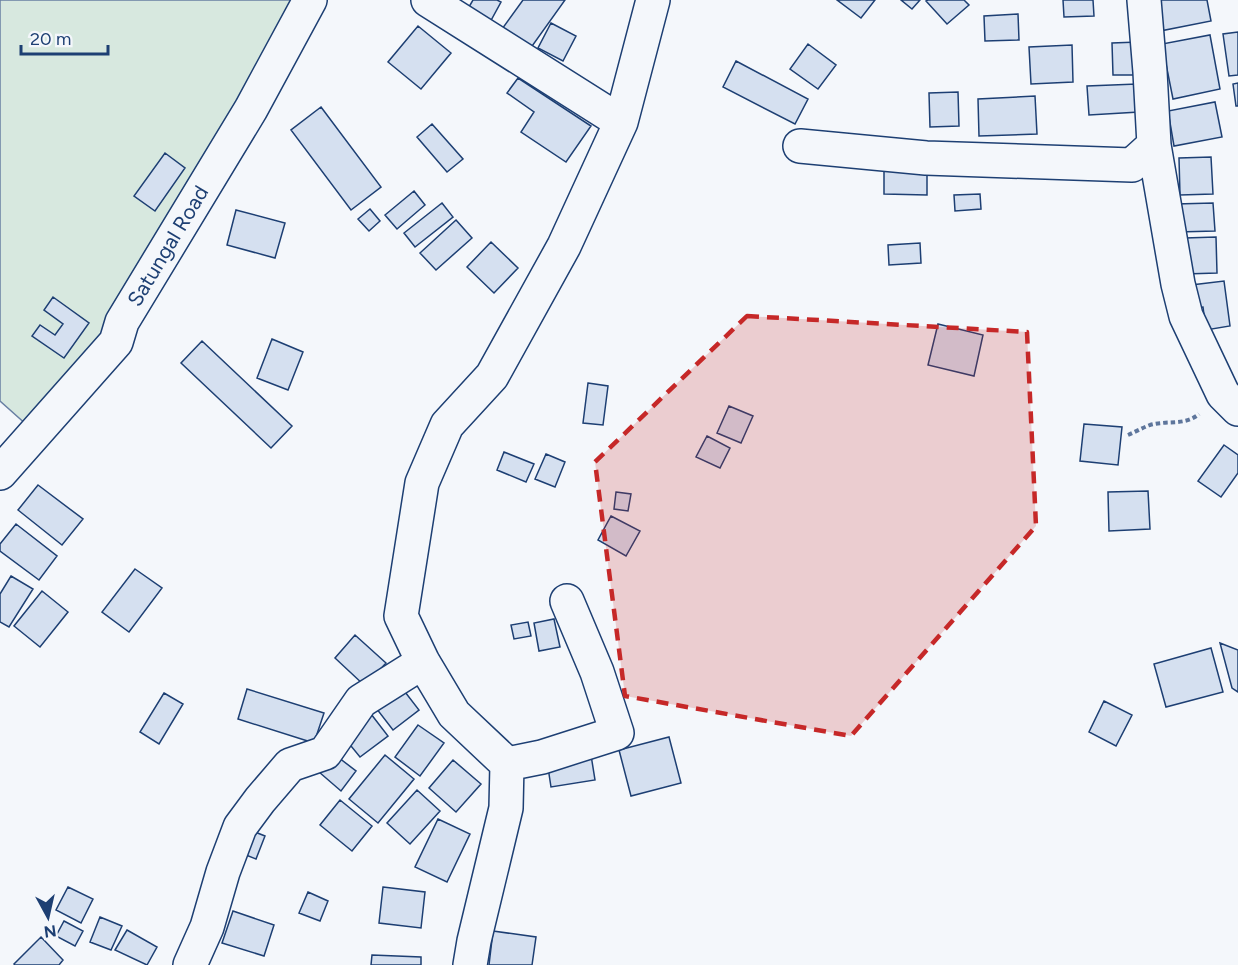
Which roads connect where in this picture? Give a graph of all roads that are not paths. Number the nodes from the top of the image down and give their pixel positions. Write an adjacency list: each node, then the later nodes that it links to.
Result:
1 (310, 0): 9 (street, Satungal Road)
2 (428, 0): 5 (street)
3 (653, 0): 5 (street)
4 (1144, 0): 6 (street)
5 (621, 122): 11 (street)
6 (1154, 145): 7 (street); 8 (street)
7 (800, 146)
8 (1230, 402)
9 (0, 473)
10 (567, 601): 12 (street)
11 (423, 662): 12 (street); 13 (street)
12 (507, 764): 14 (street)
13 (190, 965)
14 (470, 965)

